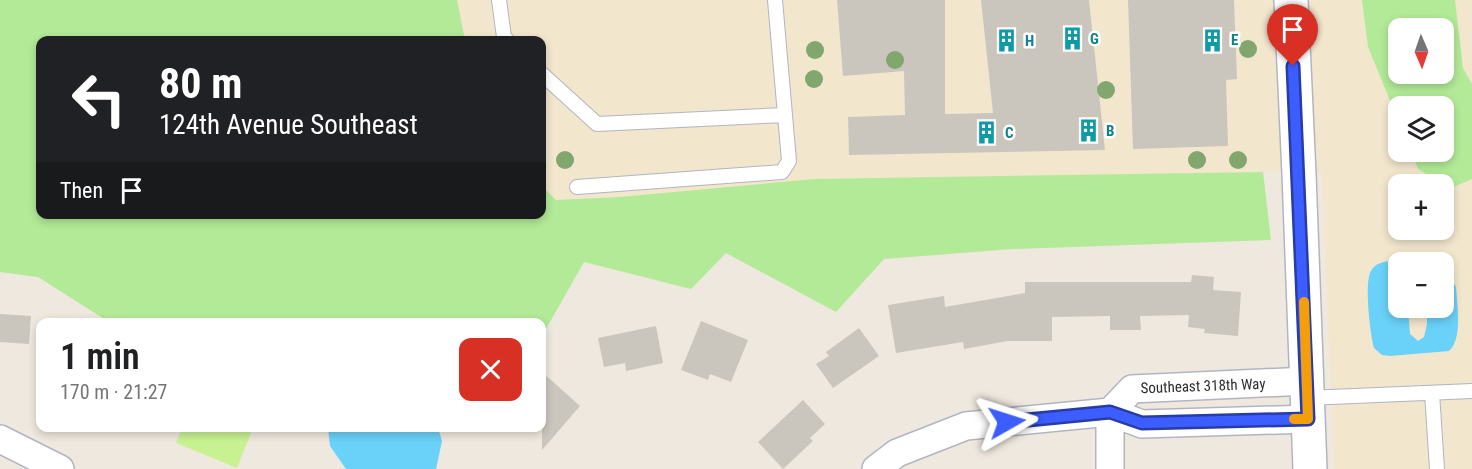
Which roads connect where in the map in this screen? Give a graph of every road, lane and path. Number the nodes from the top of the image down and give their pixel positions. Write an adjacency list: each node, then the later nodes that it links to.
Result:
1 (499, 0): 4 (lane)
2 (775, 0): 6 (lane)
3 (1291, 0): 10 (street)
4 (504, 36)
5 (546, 78): 6 (lane)
6 (785, 115): 7 (lane)
7 (577, 187)
8 (1472, 391): 9 (lane)
9 (1432, 393): 10 (lane); 17 (lane)
10 (1308, 399): 11 (street); 11 (street, Southeast 318th Way); 16 (street)
11 (1110, 412): 14 (street); 15 (street)
12 (0, 439): 13 (street)
13 (60, 469)
14 (876, 469)
15 (1110, 469)
16 (1310, 469)
17 (1437, 469)

